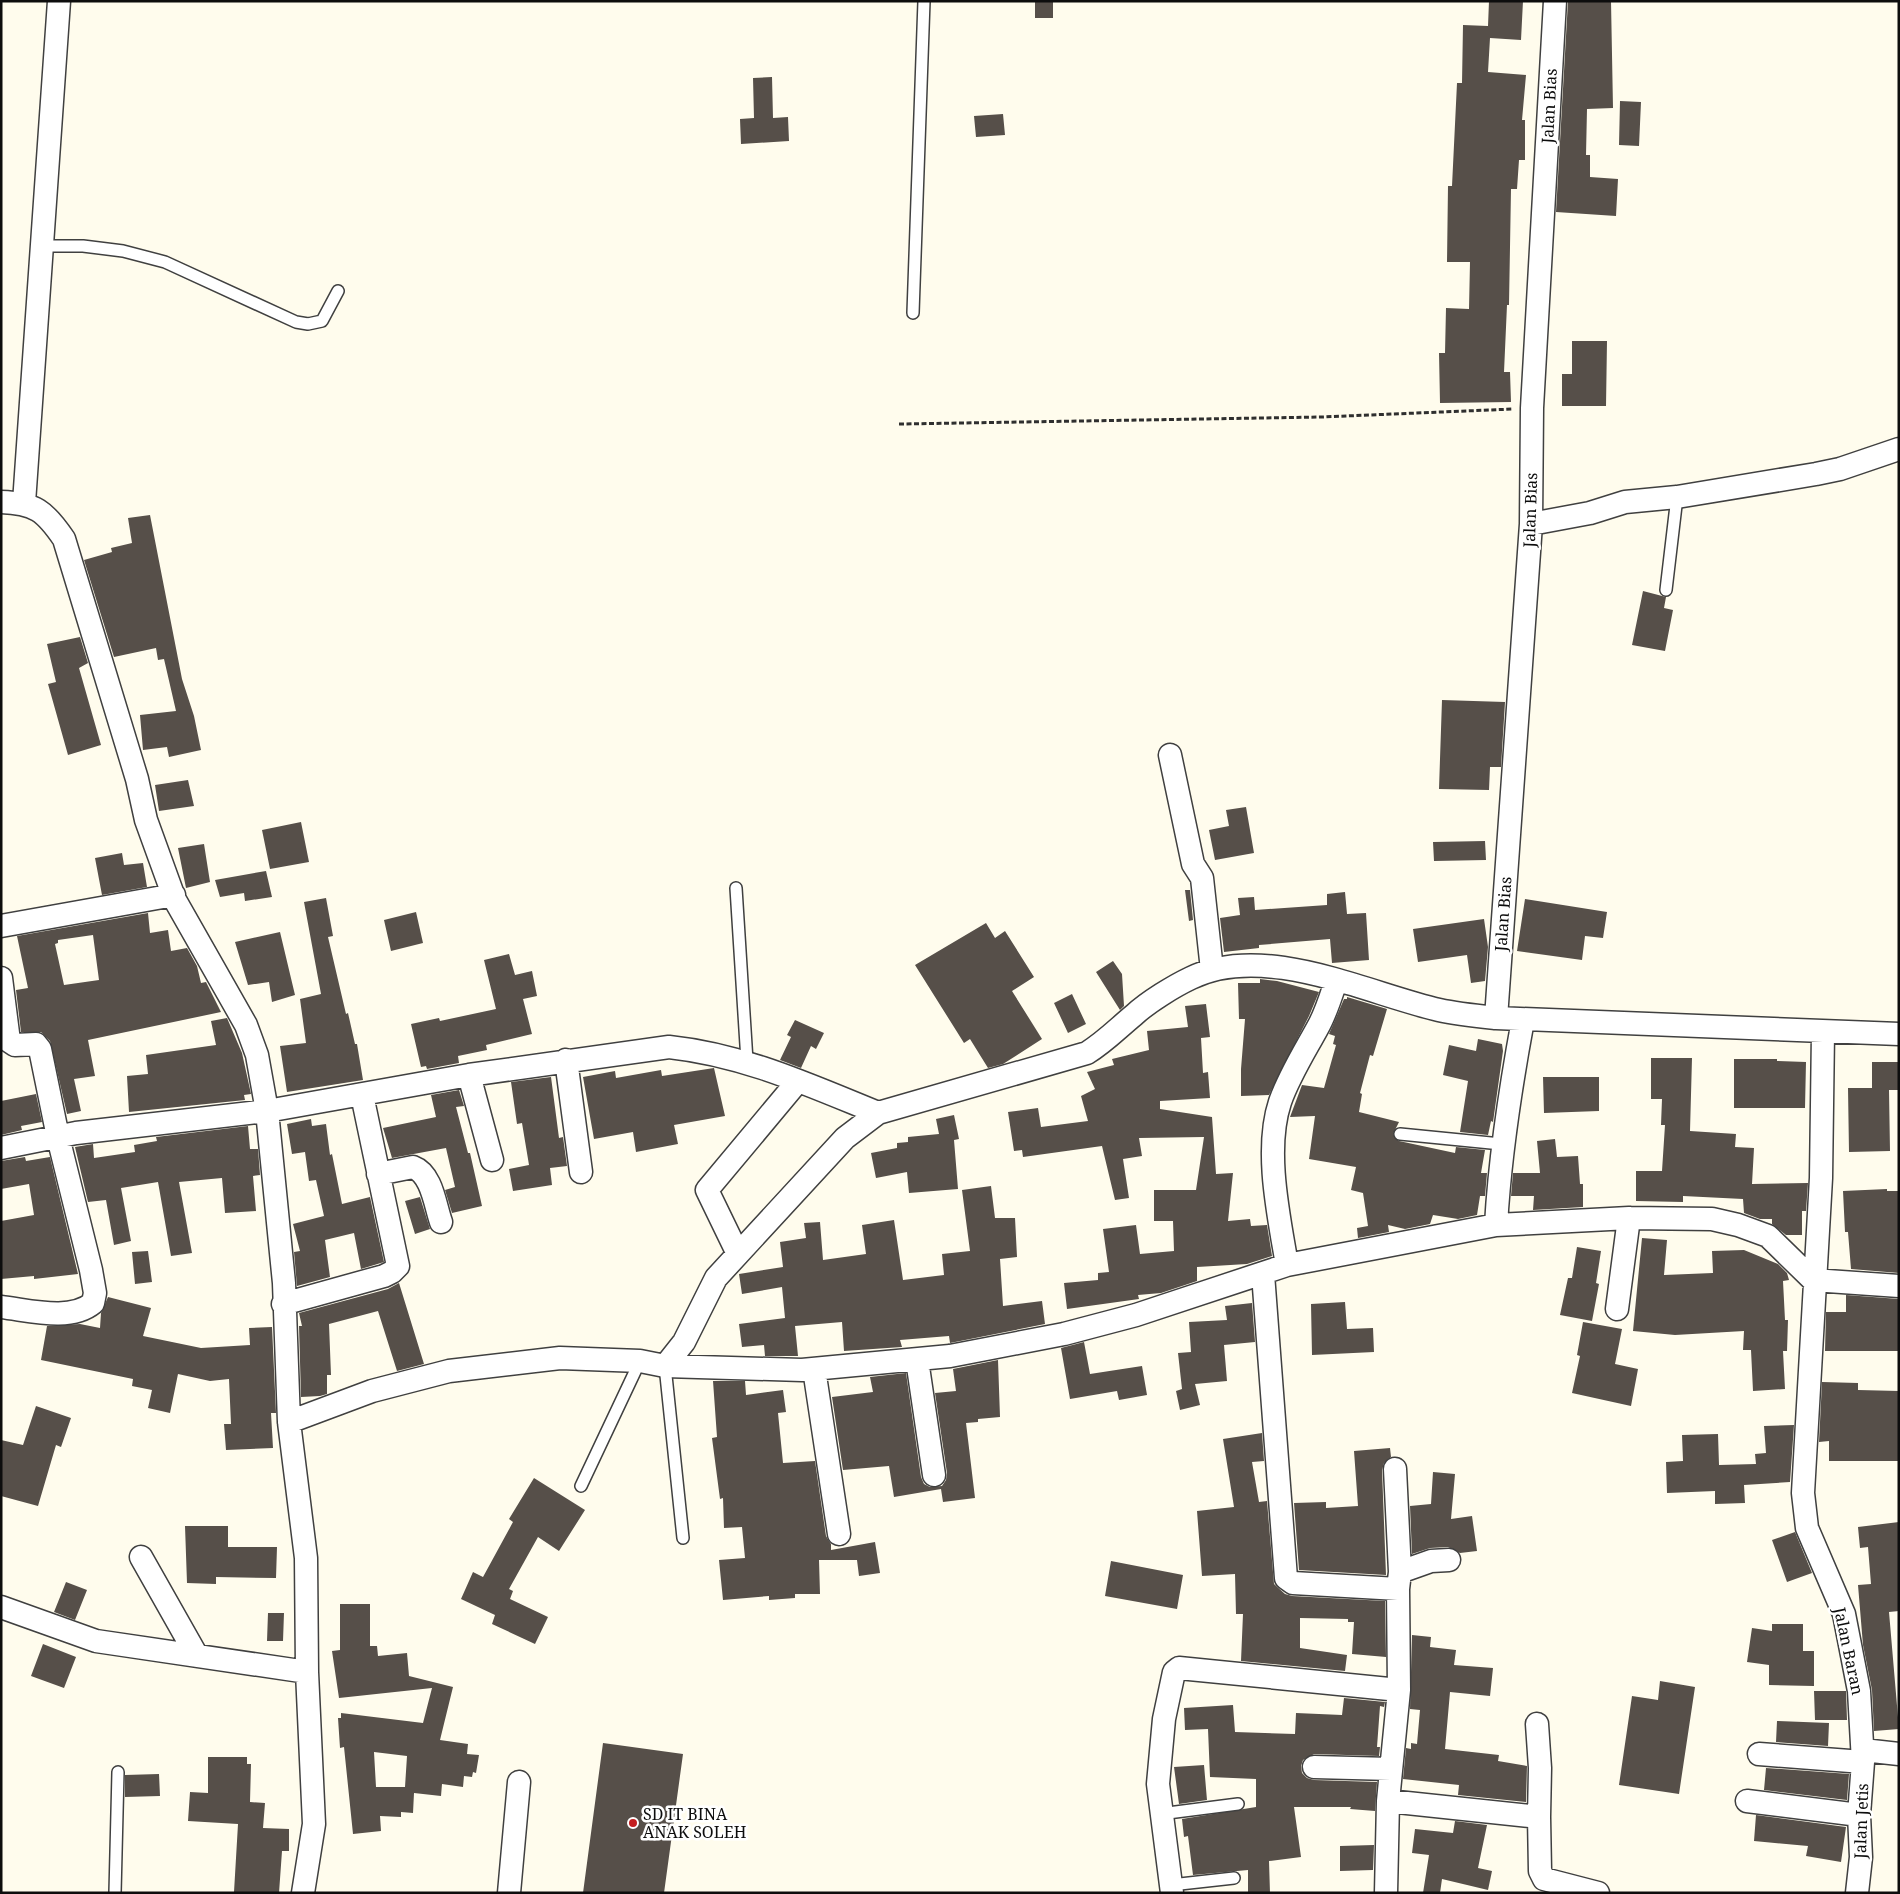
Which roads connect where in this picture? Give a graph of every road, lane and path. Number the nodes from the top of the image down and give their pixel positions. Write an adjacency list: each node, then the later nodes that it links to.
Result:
1 (59, 1): 4 (street)
2 (924, 1): 6 (lane)
3 (1555, 1): 7 (street, Jalan Bias)
4 (41, 246): 5 (lane); 12 (street)
5 (338, 291)
6 (913, 313)
7 (1532, 408): 8 (path); 13 (street, Jalan Bias)
8 (899, 424)
9 (1899, 449): 10 (street)
10 (1677, 497): 13 (street); 14 (lane)
11 (1, 502): 12 (street)
12 (24, 503): 17 (street)
13 (1531, 524): 22 (street, Jalan Bias)
14 (1666, 590)
15 (1170, 755): 19 (street)
16 (736, 888): 27 (lane)
17 (174, 895): 18 (street); 31 (street)
18 (1, 926)
19 (1212, 970): 21 (street); 32 (street)
20 (1, 978): 34 (street)
21 (1336, 981): 22 (street); 44 (street)
22 (1496, 1018): 23 (street)
23 (1523, 1020): 24 (street); 35 (street)
24 (1823, 1032): 25 (street); 46 (street, Jalan Baran)
25 (1899, 1034)
26 (566, 1060): 27 (street); 28 (street); 38 (street)
27 (747, 1061): 29 (street)
28 (470, 1075): 30 (street); 37 (street)
29 (798, 1081): 32 (street); 43 (street)
30 (362, 1095): 31 (street); 39 (street)
31 (267, 1111): 34 (street); 48 (street)
32 (878, 1113): 43 (street)
33 (1400, 1134): 35 (lane)
34 (58, 1137): 36 (street); 49 (street)
35 (1502, 1144): 42 (street)
36 (1, 1148)
37 (492, 1160)
38 (581, 1172)
39 (378, 1174): 41 (street); 48 (street)
40 (1629, 1218): 42 (street); 46 (street); 50 (street)
41 (441, 1222)
42 (1496, 1225): 44 (street)
43 (738, 1254): 53 (street)
44 (1287, 1265): 45 (street)
45 (1263, 1274): 51 (street); 63 (street)
46 (1813, 1280): 47 (street); 71 (street, Jalan Baran)
47 (1899, 1286)
48 (283, 1304): 55 (street)
49 (1, 1307)
50 (1617, 1309)
51 (917, 1360): 54 (street); 57 (street)
52 (640, 1361): 53 (street); 55 (street); 58 (lane)
53 (665, 1366): 54 (street); 60 (lane)
54 (814, 1369): 59 (street)
55 (289, 1422): 66 (street)
56 (1395, 1470): 63 (street)
57 (934, 1475)
58 (581, 1486)
59 (839, 1534)
60 (684, 1538)
61 (141, 1557): 65 (street)
62 (1449, 1560): 63 (street)
63 (1399, 1580): 67 (street)
64 (1, 1607): 65 (street)
65 (197, 1656): 66 (street)
66 (307, 1672): 85 (street)
67 (1399, 1690): 73 (street); 79 (street)
68 (1537, 1724): 81 (street)
69 (1759, 1754): 71 (street)
70 (1899, 1754): 71 (street)
71 (1863, 1756): 80 (street, Jalan Jetis)
72 (1314, 1766): 73 (street)
73 (1391, 1770): 76 (street)
74 (118, 1772): 84 (lane)
75 (519, 1782): 86 (street)
76 (1388, 1801): 81 (street); 87 (street)
77 (1747, 1801): 80 (street)
78 (1238, 1804): 79 (lane)
79 (1160, 1814): 83 (street)
80 (1859, 1815): 89 (street, Jalan Jetis)
81 (1538, 1818): 88 (street)
82 (1234, 1878): 83 (lane)
83 (1172, 1889)
84 (115, 1893)
85 (303, 1893)
86 (509, 1893)
87 (1386, 1893)
88 (1598, 1893)
89 (1857, 1893)

